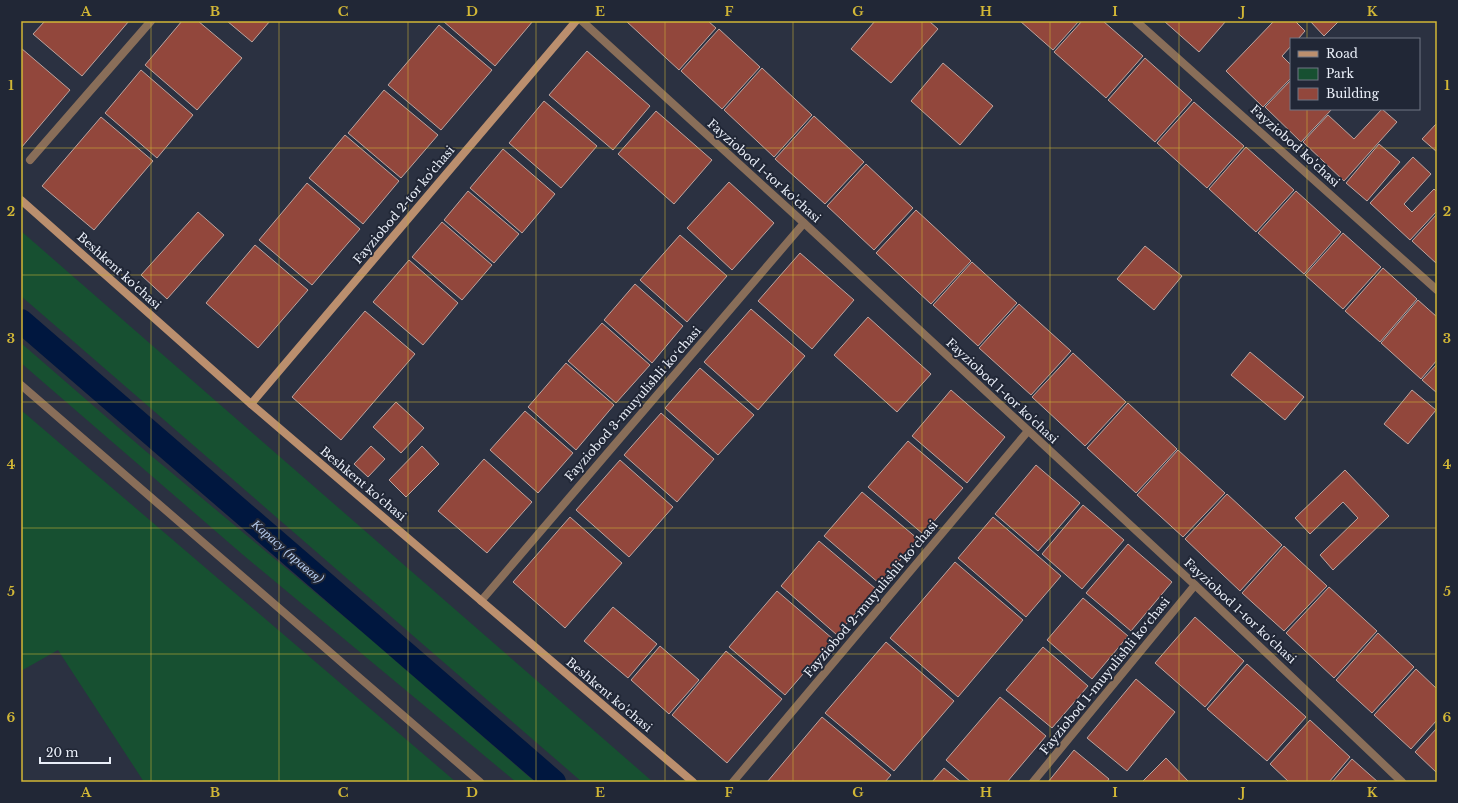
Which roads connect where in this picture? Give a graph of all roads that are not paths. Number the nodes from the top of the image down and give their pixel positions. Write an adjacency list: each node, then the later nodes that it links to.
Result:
1 (150, 21): 5 (street)
2 (576, 21): 10 (street, Fayziobod 2-tor ko'chasi)
3 (582, 21): 7 (street, Fayziobod 1-tor ko'chasi)
4 (1136, 21): 8 (street, Fayziobod ko'chasi)
5 (30, 160)
6 (21, 200): 10 (street, Beshkent ko'chasi)
7 (804, 223): 11 (street, Fayziobod 1-tor ko'chasi); 13 (street, Fayziobod 3-muyulishli koʻchasi)
8 (1437, 290)
9 (21, 385): 14 (street)
10 (251, 404): 13 (street, Beshkent ko'chasi)
11 (1028, 431): 12 (street, Fayziobod 1-tor ko'chasi); 16 (street, Fayziobod 2-muyulishli koʻchasi)
12 (1195, 585): 17 (street, Fayziobod 1-muyulishli koʻchasi); 18 (street, Fayziobod 1-tor ko'chasi)
13 (481, 601): 15 (street, Beshkent ko'chasi)
14 (480, 782)
15 (693, 782)
16 (733, 782)
17 (1034, 782)
18 (1402, 782)

